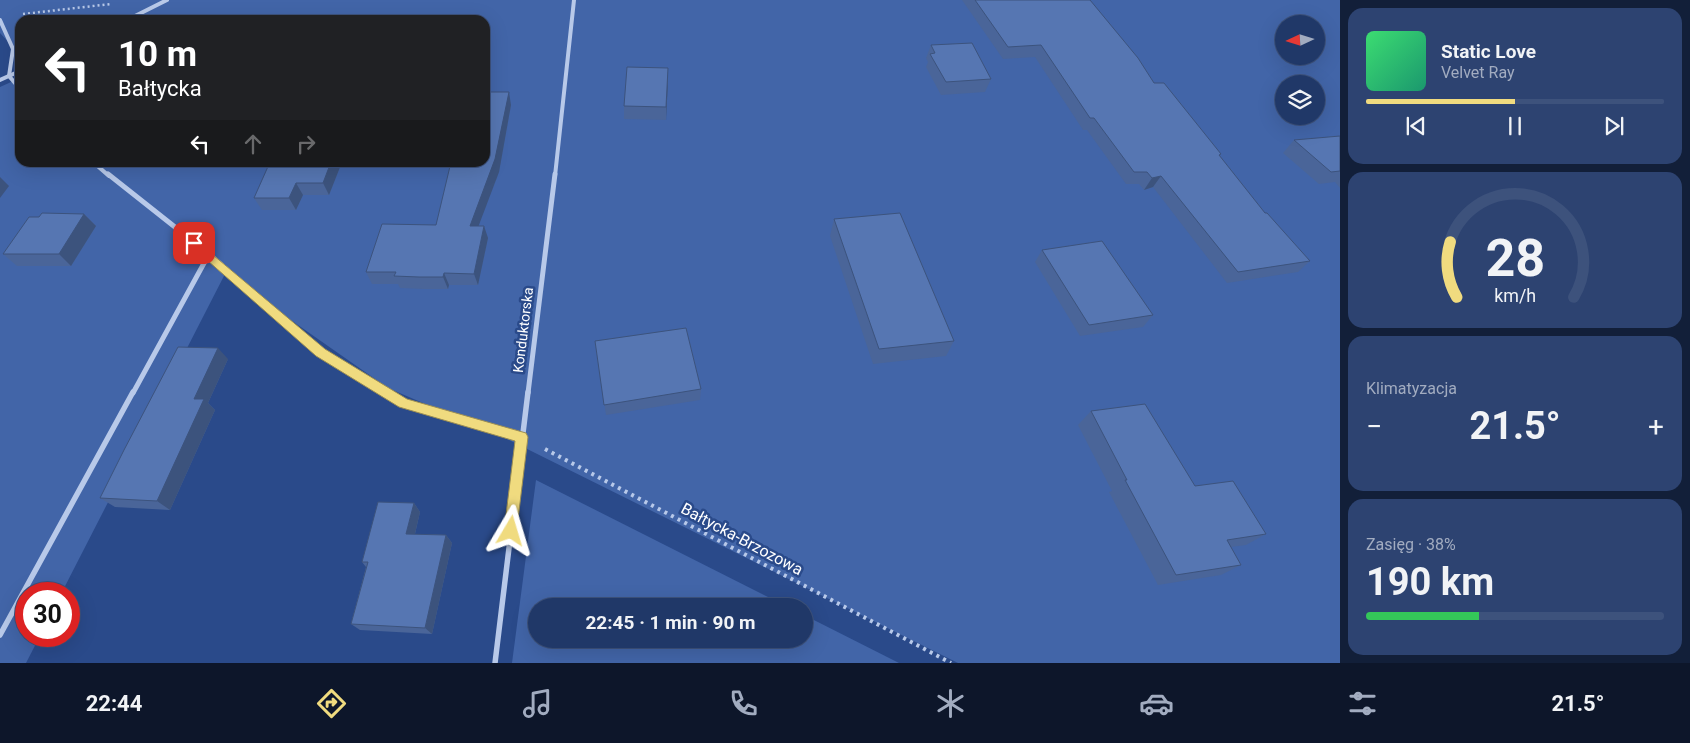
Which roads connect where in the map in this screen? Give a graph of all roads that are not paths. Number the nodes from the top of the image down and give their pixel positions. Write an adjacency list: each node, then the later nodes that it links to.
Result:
1 (167, 0): 3 (street)
2 (574, 0): 11 (street, Konduktorska)
3 (137, 15)
4 (0, 20): 6 (street)
5 (15, 73): 6 (street)
6 (9, 76): 7 (street); 8 (street)
7 (0, 80)
8 (15, 83)
9 (100, 167): 10 (street)
10 (209, 254): 11 (street); 12 (street)
11 (522, 437): 13 (street, Konduktorska)
12 (0, 635)
13 (495, 663)

